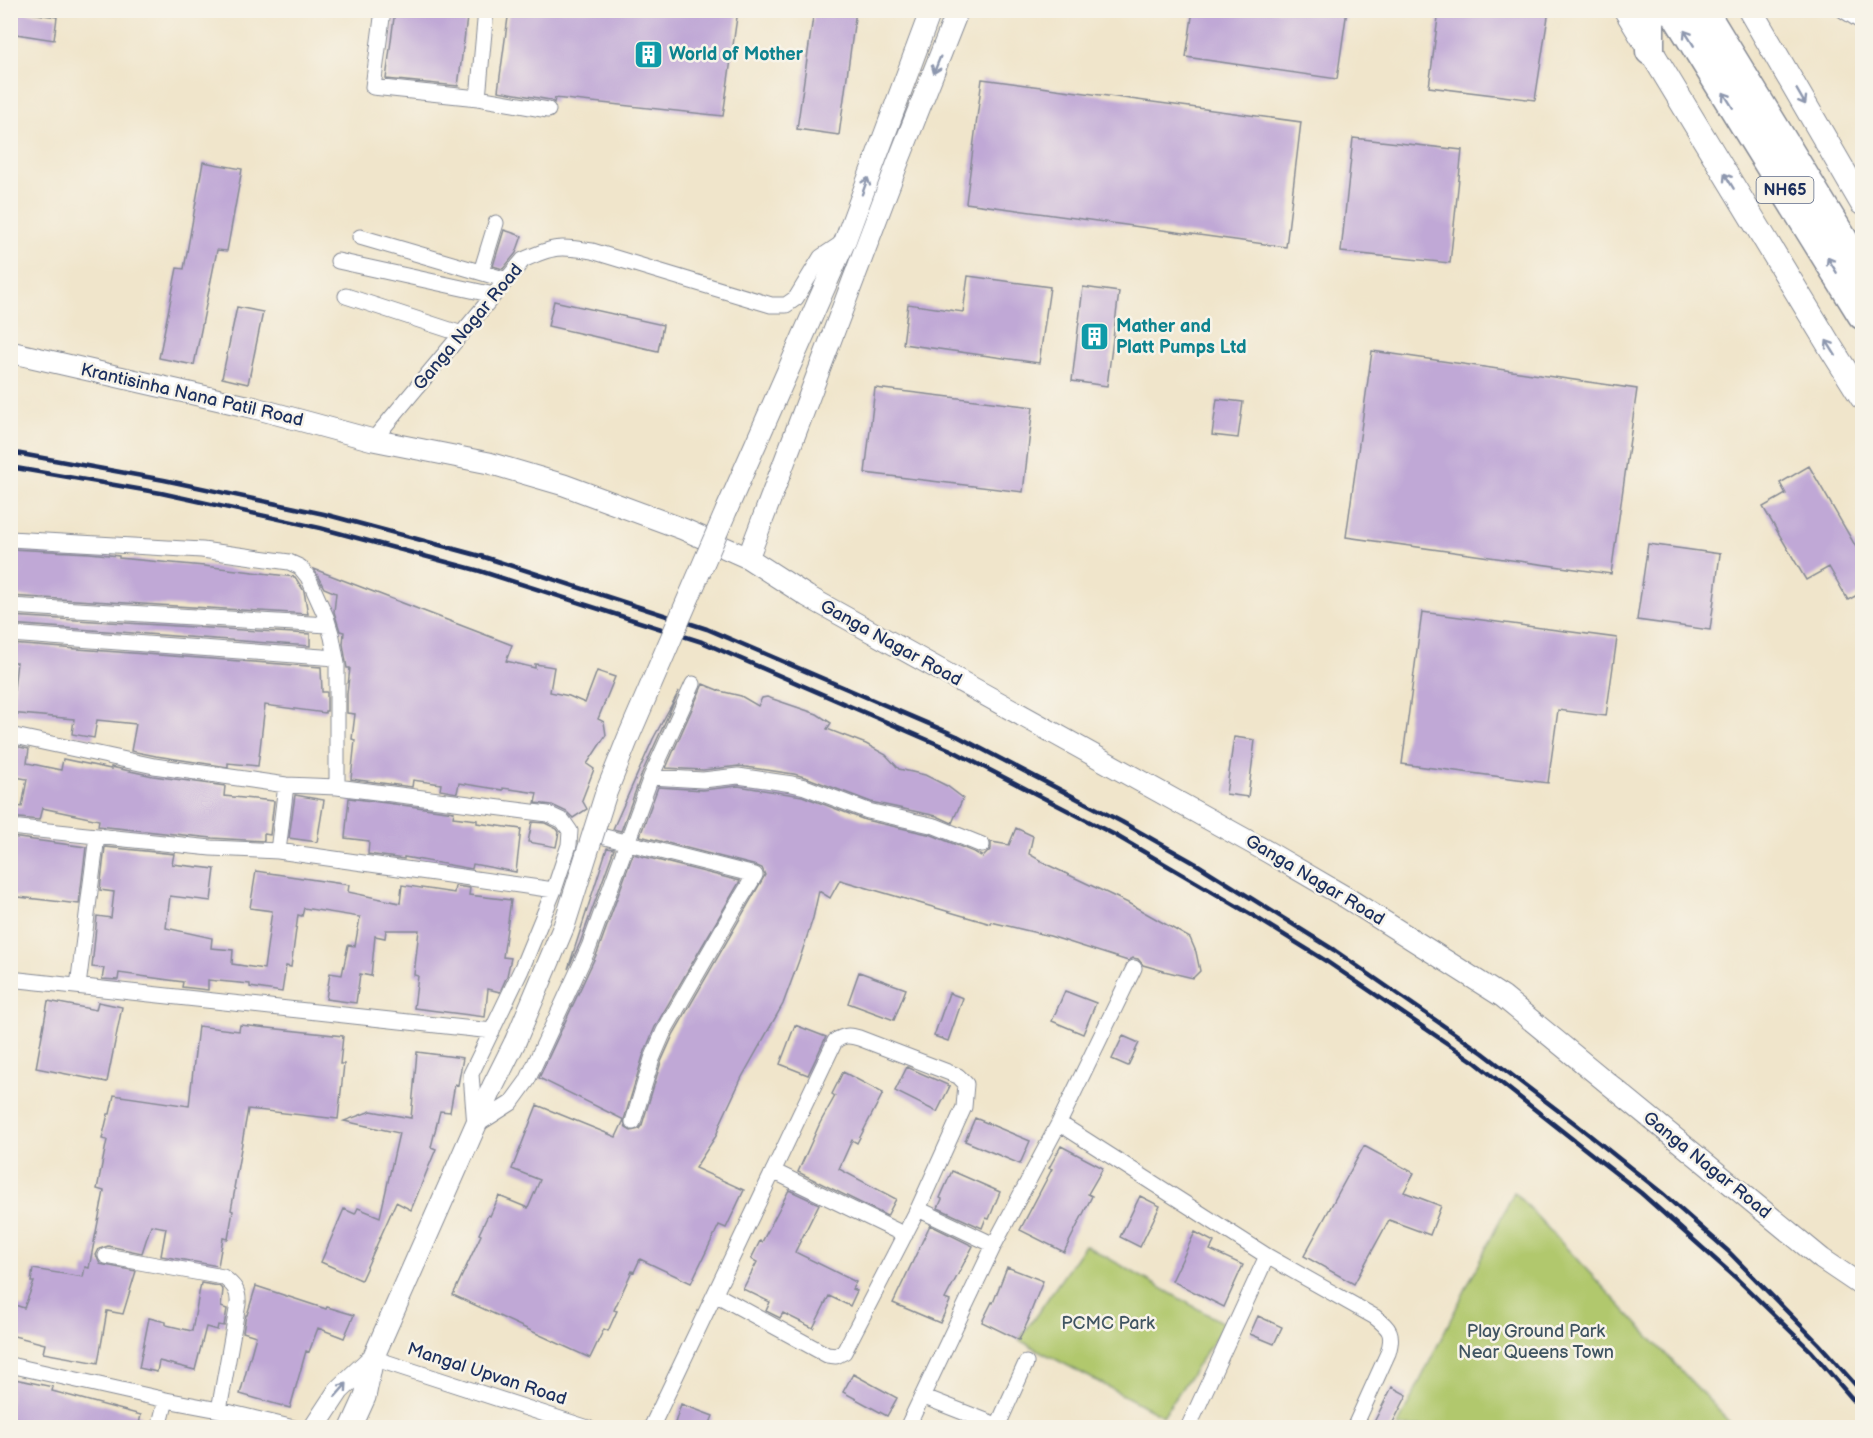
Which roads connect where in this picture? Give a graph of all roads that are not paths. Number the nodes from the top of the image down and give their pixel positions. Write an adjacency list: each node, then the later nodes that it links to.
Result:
1 (383, 10): 13 (street)
2 (486, 10): 13 (street)
3 (931, 10): 18 (street, one-way to 3)
4 (958, 10): 19 (street, one-way to 19)
5 (1626, 10): 12 (main road)
6 (1650, 10): 12 (highway)
7 (1672, 10): 26 (highway, NH65, one-way to 7)
8 (1703, 10): 21 (highway, NH65)
9 (1750, 10): 15 (main road, one-way to 15)
10 (1843, 10): 11 (street)
11 (1863, 22)
12 (1650, 51): 29 (main road, one-way to 12)
13 (478, 98): 14 (street)
14 (548, 110)
15 (1863, 202)
16 (496, 223): 22 (street)
17 (360, 237): 22 (street)
18 (845, 241): 19 (street); 23 (street, Ganga Nagar Road); 43 (street, bridge)
19 (867, 244): 32 (street)
20 (338, 261): 24 (street)
21 (1863, 270)
22 (481, 272): 23 (street)
23 (507, 280): 24 (street, Ganga Nagar Road)
24 (494, 295): 27 (street, Ganga Nagar Road)
25 (346, 296): 27 (street)
26 (1863, 315)
27 (462, 334): 30 (street, Ganga Nagar Road)
28 (10, 352): 30 (street, Krantisinha Nana Patil Road)
29 (1863, 397)
30 (373, 440): 32 (street, Krantisinha Nana Patil Road)
31 (10, 539): 34 (street)
32 (748, 558): 62 (street, Ganga Nagar Road)
33 (10, 606): 34 (street)
34 (328, 625): 36 (street)
35 (10, 634): 36 (street)
36 (336, 658): 41 (street)
37 (693, 684): 39 (street)
38 (10, 735): 40 (street)
39 (651, 777): 45 (street); 46 (street)
40 (286, 785): 41 (street); 47 (street)
41 (337, 788): 48 (street)
42 (10, 827): 44 (street)
43 (593, 834): 45 (street); 55 (street, bridge)
44 (97, 836): 47 (street); 51 (street)
45 (627, 842): 53 (street); 55 (street)
46 (982, 845)
47 (278, 851): 48 (street)
48 (554, 890): 52 (street)
49 (1134, 968): 54 (street)
50 (10, 979): 51 (street)
51 (78, 986): 52 (street)
52 (492, 1031): 55 (street)
53 (633, 1122)
54 (1059, 1123): 59 (street); 61 (street)
55 (475, 1126): 64 (street)
56 (773, 1171): 57 (street); 58 (street); 63 (street)
57 (918, 1209): 58 (street); 59 (street)
58 (904, 1235): 63 (street)
59 (994, 1245): 67 (street)
60 (106, 1256): 69 (street)
61 (1267, 1256): 78 (street); 79 (street)
62 (1862, 1286)
63 (715, 1294): 76 (street)
64 (374, 1358): 73 (street, one-way to 64); 74 (street); 75 (street, Mangal Upvan Road)
65 (1026, 1363): 70 (street)
66 (10, 1365): 68 (street)
67 (922, 1396): 70 (street); 77 (street)
68 (166, 1400): 69 (street); 71 (street)
69 (219, 1410): 72 (street)
70 (1001, 1426)
71 (159, 1428)
72 (294, 1428)
73 (314, 1428)
74 (351, 1428)
75 (588, 1428)
76 (651, 1428)
77 (907, 1428)
78 (1188, 1428)
79 (1354, 1428)

